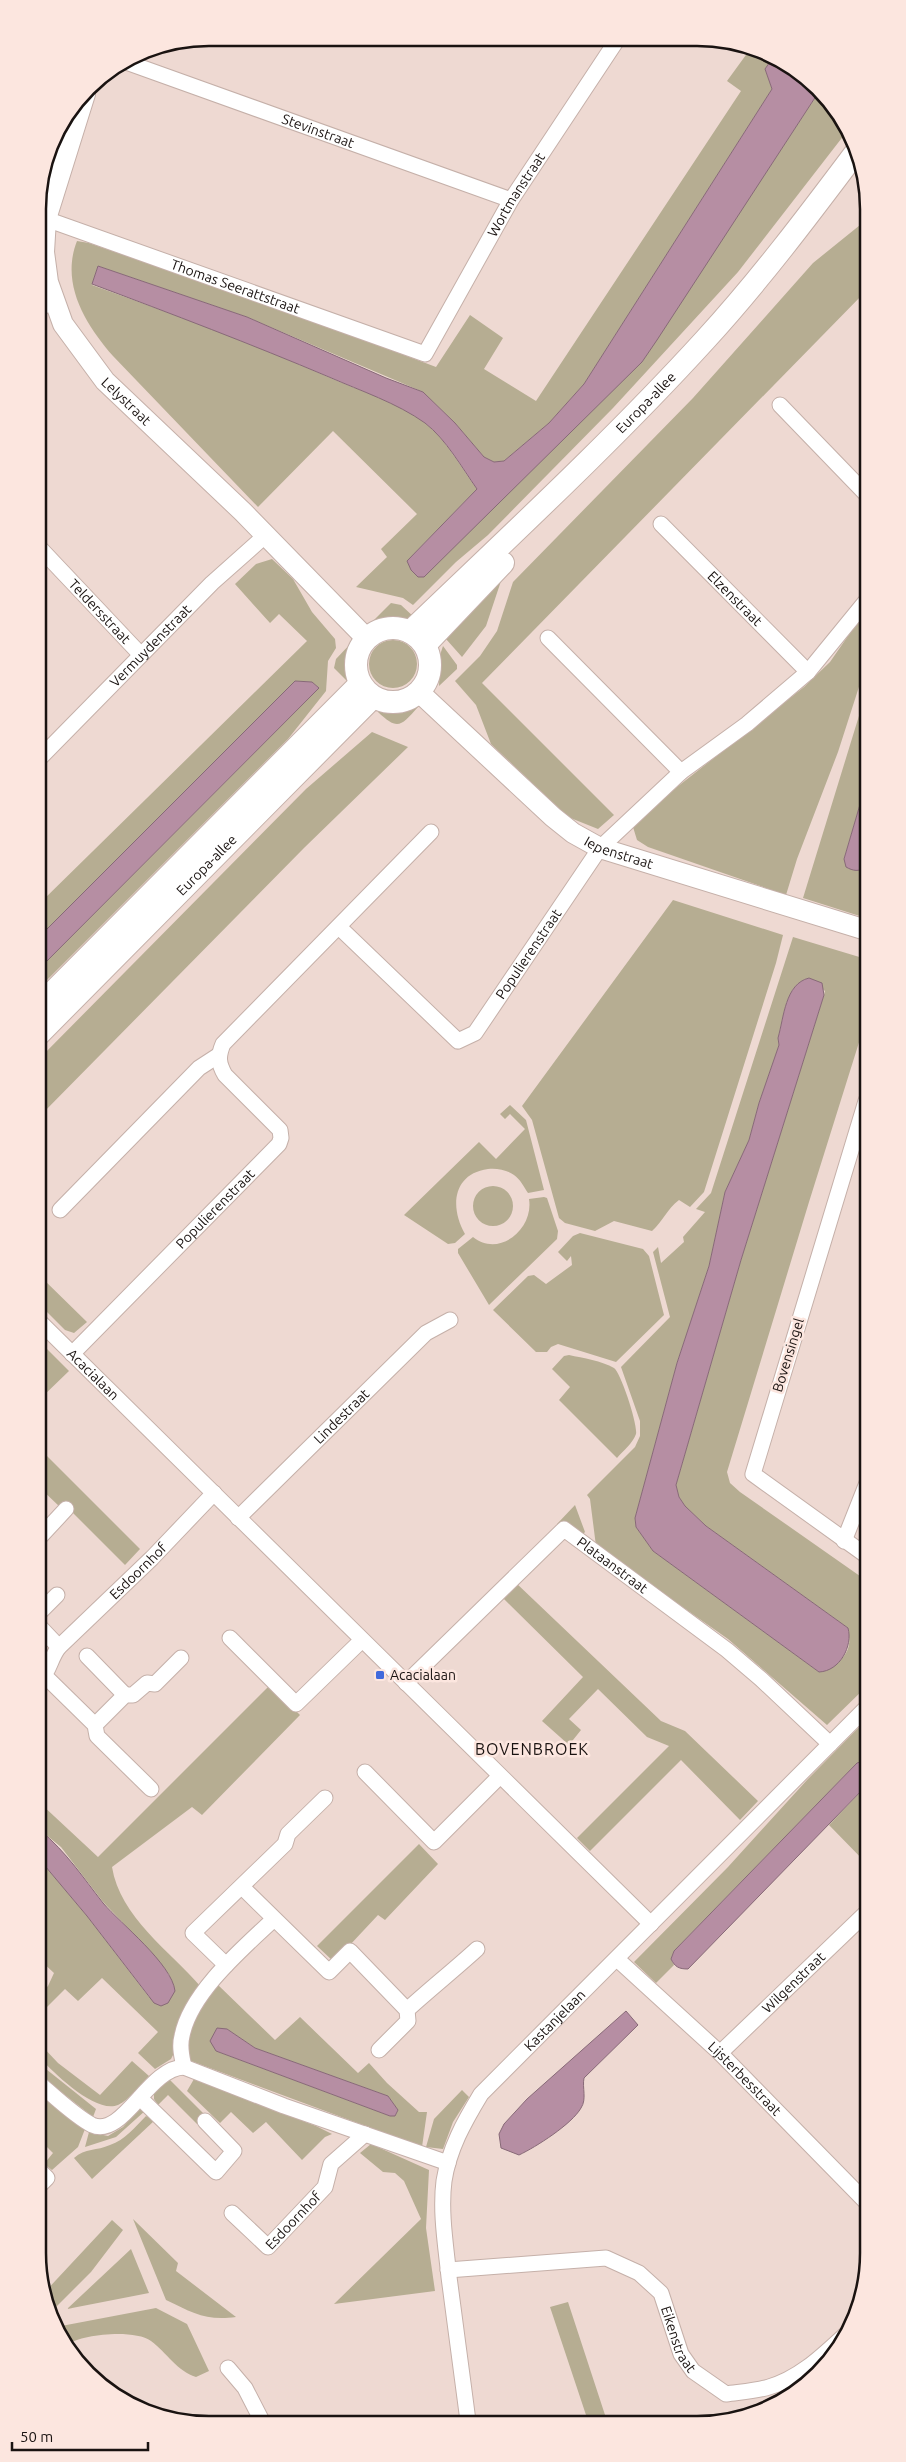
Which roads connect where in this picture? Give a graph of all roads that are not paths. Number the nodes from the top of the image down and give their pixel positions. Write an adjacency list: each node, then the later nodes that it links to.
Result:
1 (613, 46): 6 (street, Wortmanstraat)
2 (134, 65): 6 (street, Stevinstraat)
3 (80, 110): 7 (street, Lelystraat)
4 (851, 158): 19 (main road, Europa-allee)
5 (855, 169): 19 (main road, Europa-allee)
6 (511, 200): 12 (street, Wortmanstraat)
7 (47, 216)
8 (47, 219): 12 (street, Thomas Seerattstraat)
9 (47, 274): 10 (street, Lelystraat)
10 (47, 295)
11 (47, 307): 16 (street, Lelystraat)
12 (425, 354)
13 (780, 405): 14 (street)
14 (860, 488)
15 (661, 524): 23 (street, Elzenstraat)
16 (266, 535): 21 (street, Lelystraat); 22 (street, Vermuydenstraat)
17 (47, 555): 22 (street, Teldersstraat)
18 (860, 609): 23 (street)
19 (417, 638): 21 (main road); 25 (main road)
20 (548, 638): 27 (street)
21 (367, 639): 24 (main road)
22 (141, 655): 26 (street, Vermuydenstraat)
23 (808, 672): 27 (street)
24 (367, 690): 25 (main road); 32 (main road, Europa-allee); 33 (main road, Europa-allee)
25 (419, 692): 29 (street, Iepenstraat)
26 (47, 751)
27 (681, 772): 29 (street)
28 (432, 832): 30 (street)
29 (600, 848): 30 (street, Populierenstraat); 31 (street, Iepenstraat)
30 (340, 927): 34 (street)
31 (860, 928)
32 (47, 999)
33 (47, 1026)
34 (218, 1055): 36 (street); 39 (street, Populierenstraat)
35 (860, 1122): 45 (street, Bovensingel)
36 (60, 1210)
37 (450, 1320): 43 (street, Lindestraat)
38 (46, 1328): 39 (street, Acacialaan)
39 (72, 1354): 40 (street, Acacialaan)
40 (214, 1493): 43 (street, Acacialaan); 52 (street, Esdoornhof)
41 (859, 1502): 45 (street)
42 (66, 1509): 44 (street)
43 (238, 1518): 51 (street, Acacialaan)
44 (46, 1529)
45 (844, 1541): 46 (street, Bovensingel)
46 (859, 1551)
47 (57, 1595): 48 (street)
48 (46, 1606)
49 (46, 1634): 52 (street)
50 (230, 1638): 51 (street)
51 (362, 1640): 57 (street, Acacialaan)
52 (59, 1647): 55 (street, Esdoornhof)
53 (86, 1656): 58 (street)
54 (182, 1658): 58 (street)
55 (46, 1669)
56 (46, 1682): 60 (street, Esdoornhof)
57 (406, 1683): 61 (street, Plataanstraat); 63 (street, Acacialaan)
58 (124, 1694): 60 (street)
59 (859, 1715): 61 (street, Kastanjelaan)
60 (94, 1725): 64 (street, Esdoornhof)
61 (830, 1744): 69 (street, Kastanjelaan)
62 (365, 1772): 63 (street)
63 (500, 1776): 69 (street, Acacialaan)
64 (151, 1789)
65 (325, 1798): 66 (street)
66 (242, 1888): 67 (street); 72 (street)
67 (274, 1919): 72 (street); 73 (street)
68 (859, 1919): 75 (street, Wilgenstraat)
69 (650, 1924): 71 (street, Kastanjelaan)
70 (476, 1949): 73 (street)
71 (617, 1959): 75 (street, Lijsterbesstraat); 81 (street, Kastanjelaan)
72 (226, 1966): 76 (street)
73 (408, 2010): 74 (street)
74 (379, 2050)
75 (720, 2053): 82 (street, Lijsterbesstraat)
76 (184, 2067): 78 (street); 80 (street)
77 (46, 2089): 78 (street)
78 (140, 2098): 79 (street)
79 (205, 2121)
80 (366, 2134): 81 (street); 83 (street, Esdoornhof)
81 (448, 2163): 84 (street, Kastanjelaan)
82 (859, 2195)
83 (232, 2213)
84 (448, 2270): 85 (street, Eikenstraat); 88 (street, Kastanjelaan)
85 (823, 2355)
86 (228, 2368): 87 (street)
87 (259, 2416)
88 (467, 2416)

